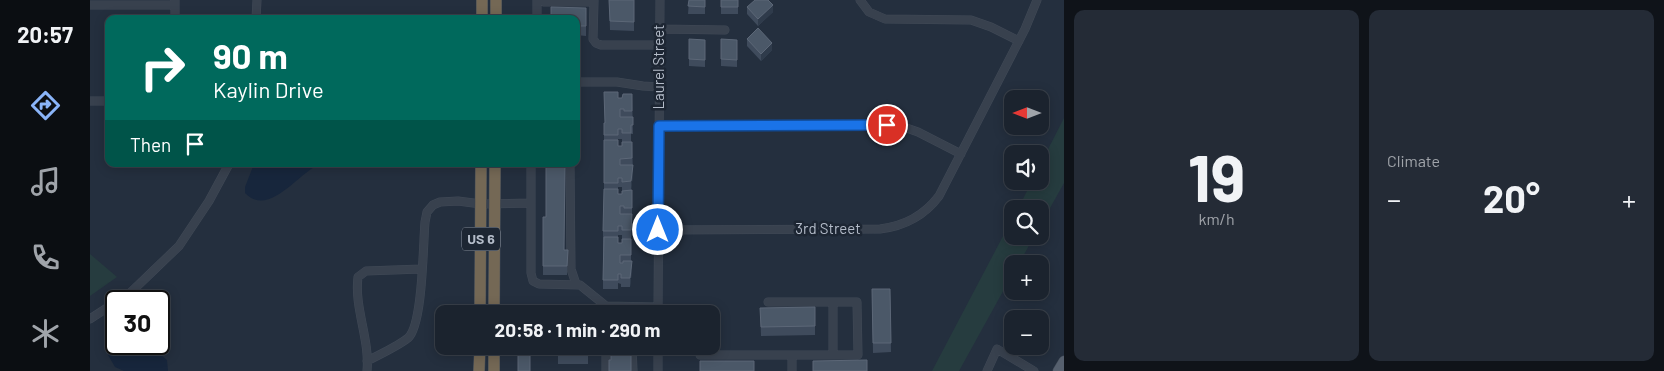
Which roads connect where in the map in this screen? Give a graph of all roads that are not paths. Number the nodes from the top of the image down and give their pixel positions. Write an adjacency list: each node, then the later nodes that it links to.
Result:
1 (257, 0): 11 (street)
2 (482, 0): 12 (highway)
3 (496, 0): 13 (highway)
4 (538, 0): 8 (street); 14 (street)
5 (660, 0): 15 (street, Laurel Street)
6 (860, 0): 17 (street)
7 (1036, 0): 17 (street, 3rd Street)
8 (594, 1): 18 (street)
9 (175, 3): 10 (street)
10 (90, 5)
11 (256, 15)
12 (482, 15)
13 (496, 15)
14 (537, 15)
15 (660, 29): 16 (street); 18 (street, Laurel Street)
16 (725, 30)
17 (1019, 41): 24 (street, 3rd Street)
18 (659, 45): 20 (street, Laurel Street)
19 (580, 82): 20 (street)
20 (659, 87): 23 (street, Laurel Street)
21 (90, 101): 22 (street)
22 (105, 101)
23 (659, 126): 24 (street); 33 (street, Laurel Street)
24 (961, 154): 33 (street, 3rd Street)
25 (227, 167): 36 (street)
26 (482, 167): 32 (highway, US 6)
27 (495, 167): 30 (highway, US 6)
28 (531, 167): 31 (street)
29 (570, 167): 35 (street)
30 (495, 203): 31 (street); 32 (street); 40 (highway, US 6)
31 (531, 203): 35 (street)
32 (481, 204): 34 (street); 39 (highway, US 6)
33 (658, 230): 42 (street, Laurel Street)
34 (421, 269): 53 (street); 53 (street)
35 (576, 284): 41 (street)
36 (132, 290)
37 (768, 302): 38 (street)
38 (833, 302): 52 (street); 52 (street)
39 (480, 305)
40 (494, 305)
41 (605, 305)
42 (658, 305)
43 (105, 309): 44 (street)
44 (90, 318)
45 (480, 355): 56 (highway)
46 (494, 355): 57 (highway)
47 (606, 355): 58 (street)
48 (632, 355): 59 (street)
49 (658, 355): 60 (street)
50 (720, 355): 51 (street)
51 (792, 355): 52 (street); 61 (street)
52 (833, 355)
53 (367, 361): 55 (street)
54 (1064, 361): 64 (main road)
55 (367, 371)
56 (479, 371)
57 (494, 371)
58 (606, 371)
59 (633, 371)
60 (658, 371)
61 (792, 371)
62 (987, 371): 63 (street)
63 (1034, 371)
64 (1058, 371)

